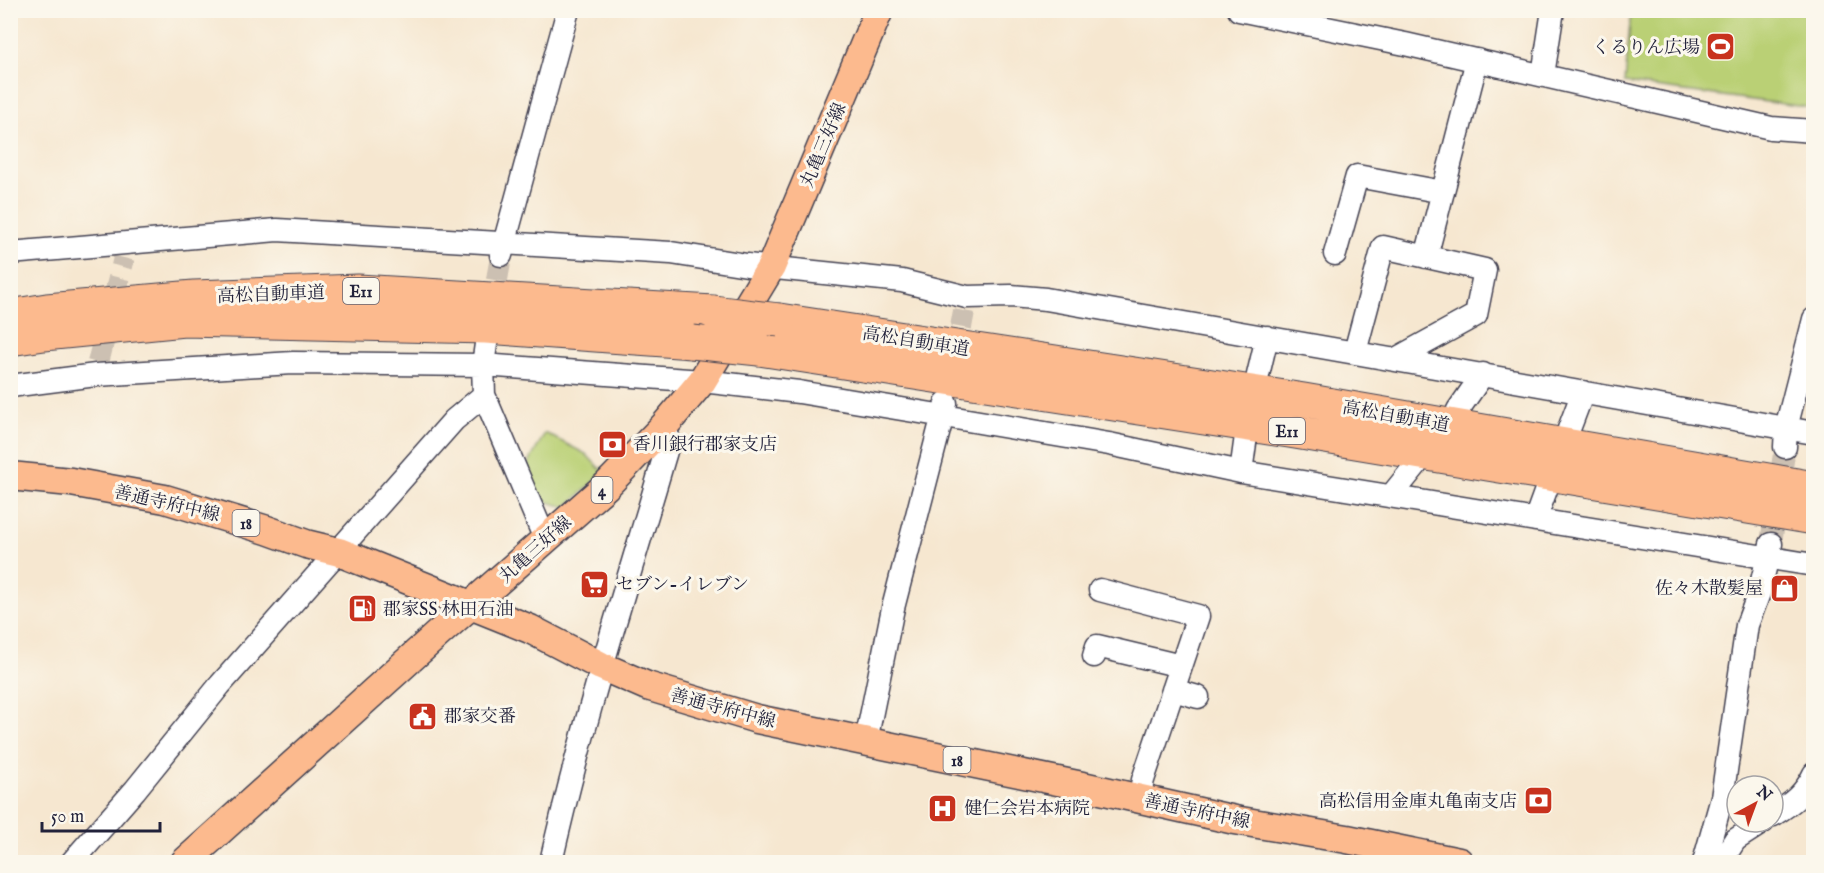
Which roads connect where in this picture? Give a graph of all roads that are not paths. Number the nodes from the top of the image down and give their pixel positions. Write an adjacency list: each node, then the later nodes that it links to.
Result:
1 (568, 10): 9 (street)
2 (879, 10): 13 (main road, 丸亀三好線 / 4)
3 (1239, 10): 5 (street)
4 (1553, 10): 6 (street)
5 (1477, 60): 6 (street); 8 (street)
6 (1543, 75): 7 (street)
7 (1814, 131)
8 (1443, 192): 11 (street); 12 (street)
9 (503, 249): 10 (street); 13 (street)
10 (10, 253)
11 (1335, 254)
12 (1426, 257): 18 (street); 20 (street)
13 (771, 267): 16 (street); 23 (main road, 丸亀三好線 / 4)
14 (10, 316): 38 (highway, 高松自動車道 / E11, bridge)
15 (1814, 319): 33 (street)
16 (1267, 337): 18 (street); 22 (street)
17 (10, 339): 40 (highway, 高松自動車道 / E11, bridge)
18 (1355, 352): 20 (street)
19 (485, 355): 23 (street); 24 (street); 26 (street)
20 (1396, 359): 21 (street)
21 (1483, 374): 25 (street); 28 (street)
22 (1258, 375)
23 (702, 381): 27 (street); 29 (main road, 丸亀三好線 / 4)
24 (10, 386)
25 (1583, 392): 30 (street); 33 (street)
26 (484, 395): 42 (street); 44 (street)
27 (945, 409): 35 (street); 53 (street)
28 (1458, 410)
29 (665, 425): 42 (main road, 丸亀三好線 / 4); 49 (street)
30 (1569, 429)
31 (1814, 433): 33 (street)
32 (1246, 436): 35 (street)
33 (1786, 438)
34 (1416, 465): 39 (street)
35 (1241, 472): 39 (street)
36 (10, 476): 44 (main road, 善通寺府中線 / 18)
37 (1547, 487): 41 (street)
38 (1814, 488)
39 (1391, 496): 41 (street)
40 (1814, 518)
41 (1535, 520): 43 (street)
42 (545, 539): 47 (main road, 丸亀三好線 / 4)
43 (1770, 550): 45 (street); 62 (street)
44 (339, 552): 47 (main road, 善通寺府中線 / 18); 58 (street)
45 (1814, 565)
46 (1100, 590): 50 (street)
47 (471, 605): 49 (main road, 善通寺府中線 / 18); 59 (main road, 丸亀三好線 / 4)
48 (1094, 656): 50 (street)
49 (601, 666): 53 (main road, 善通寺府中線 / 18); 60 (street)
50 (1181, 666): 51 (street)
51 (1173, 690): 52 (street); 55 (street)
52 (1198, 698)
53 (866, 741): 55 (main road, 善通寺府中線 / 18)
54 (1814, 774): 56 (street)
55 (1139, 799): 61 (main road, 善通寺府中線 / 18)
56 (1785, 806)
57 (1744, 834): 63 (street)
58 (72, 862)
59 (185, 862)
60 (551, 862)
61 (1459, 862)
62 (1704, 862)
63 (1720, 862)

